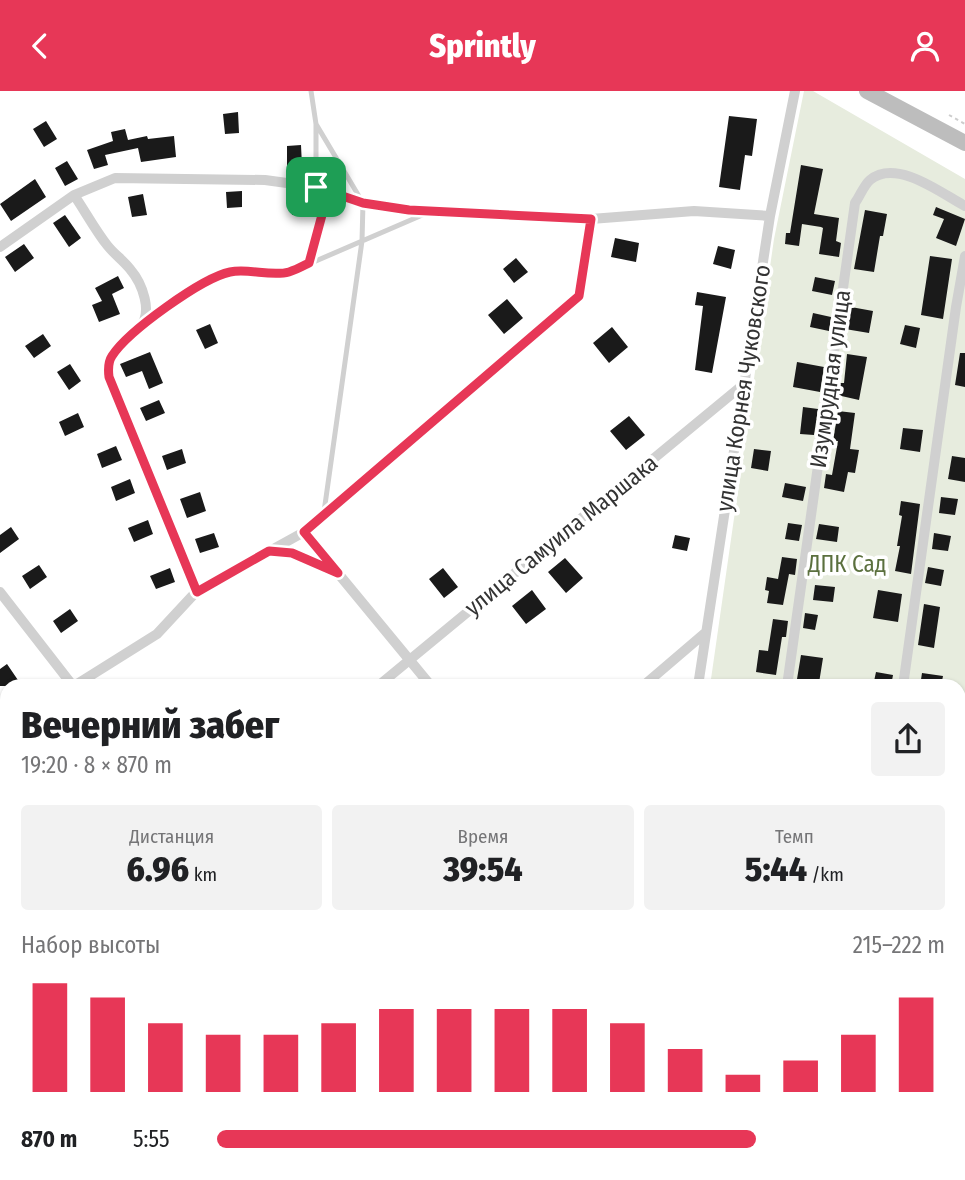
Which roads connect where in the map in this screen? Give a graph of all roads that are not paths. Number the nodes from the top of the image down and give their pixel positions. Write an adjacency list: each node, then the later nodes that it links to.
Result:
1 (312, 91): 4 (lane)
2 (795, 91): 11 (street, улица Корнея Чуковского)
3 (867, 91): 5 (street)
4 (316, 124): 6 (lane); 8 (lane)
5 (965, 143)
6 (316, 187): 7 (street); 8 (street); 16 (lane)
7 (74, 195): 14 (street); 17 (street)
8 (363, 203): 10 (street); 13 (lane)
9 (965, 206): 31 (street, Изумрудная улица)
10 (432, 211): 12 (street); 13 (lane)
11 (769, 216): 12 (street); 18 (street, улица Корнея Чуковского)
12 (591, 219): 19 (street)
13 (362, 241): 16 (lane); 19 (lane)
14 (0, 247)
15 (965, 256): 32 (street)
16 (309, 263): 17 (lane)
17 (143, 325): 22 (street)
18 (744, 384): 23 (street, улица Корнея Чуковского); 24 (street, улица Самуила Маршака)
19 (324, 515): 20 (street)
20 (304, 532): 22 (street); 24 (street)
21 (0, 592): 25 (street)
22 (197, 592): 26 (street)
23 (705, 633): 29 (street); 30 (street, улица Корнея Чуковского)
24 (409, 660): 27 (street, улица Самуила Маршака); 28 (street)
25 (68, 679)
26 (85, 679)
27 (386, 679)
28 (425, 679)
29 (651, 679)
30 (699, 679)
31 (788, 679)
32 (904, 679)

